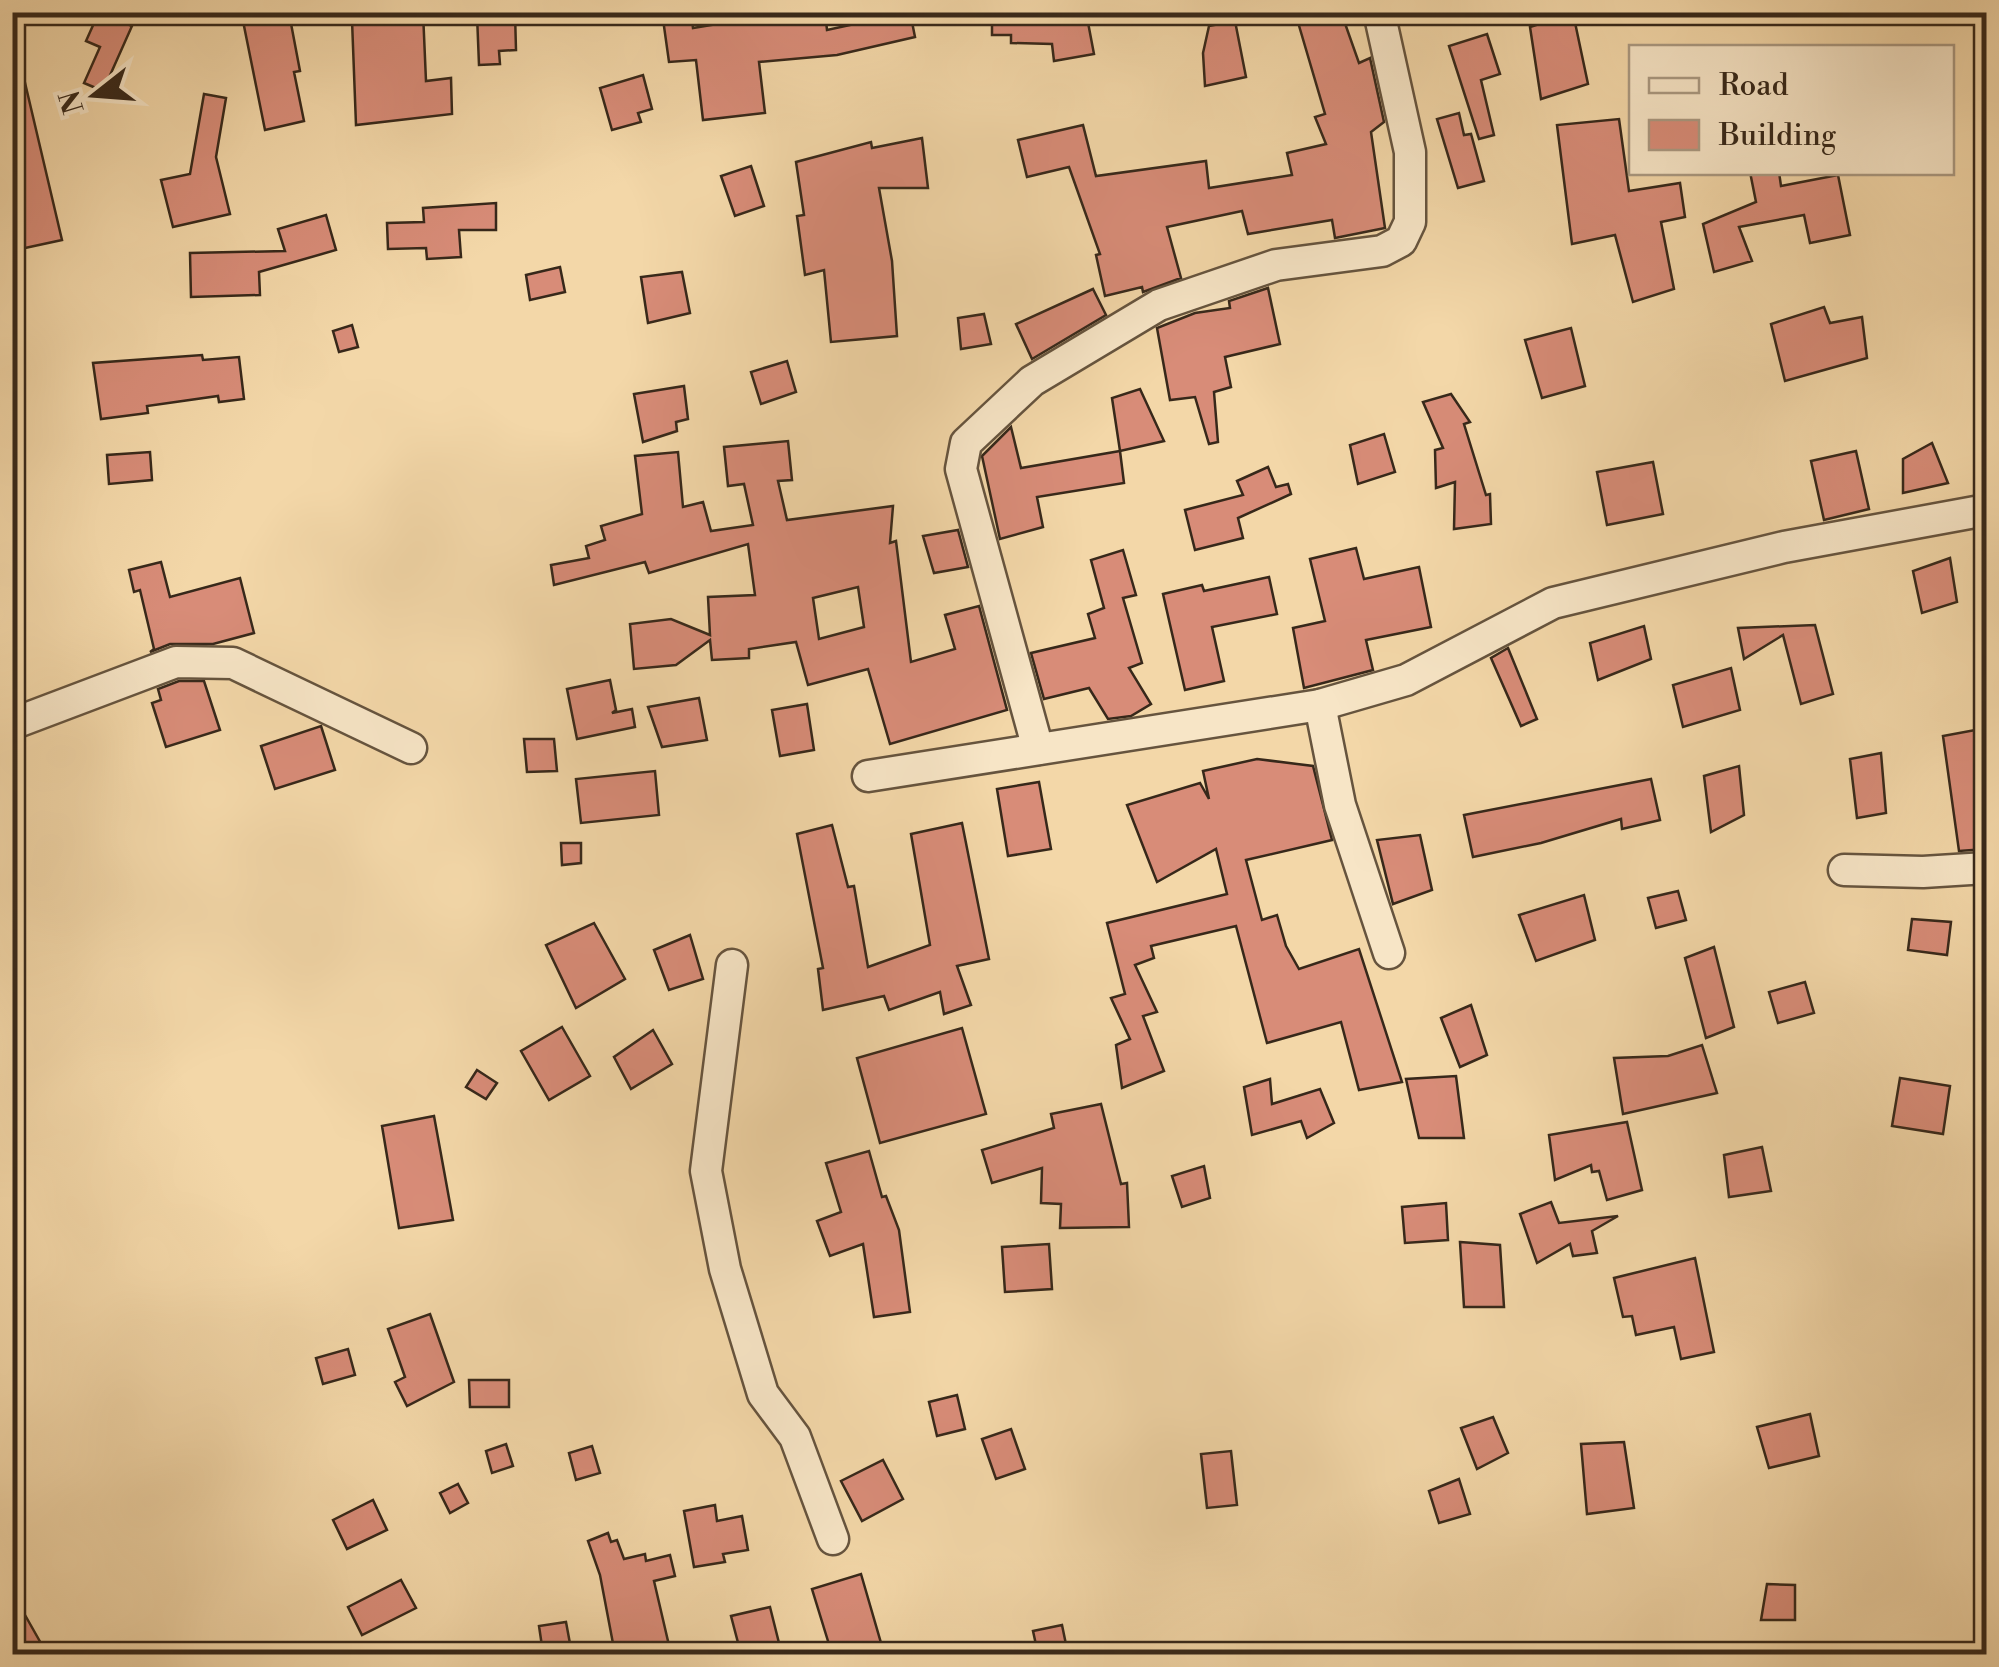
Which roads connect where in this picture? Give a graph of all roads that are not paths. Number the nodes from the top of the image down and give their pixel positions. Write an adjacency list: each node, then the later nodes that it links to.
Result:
1 (1380, 12): 6 (street)
2 (1986, 510): 3 (street)
3 (1320, 706): 6 (street); 10 (street)
4 (12, 724): 5 (street)
5 (411, 748)
6 (1038, 749): 7 (street)
7 (868, 776)
8 (1986, 868): 9 (street)
9 (1844, 870)
10 (1389, 953)
11 (732, 965): 12 (street)
12 (833, 1539)

